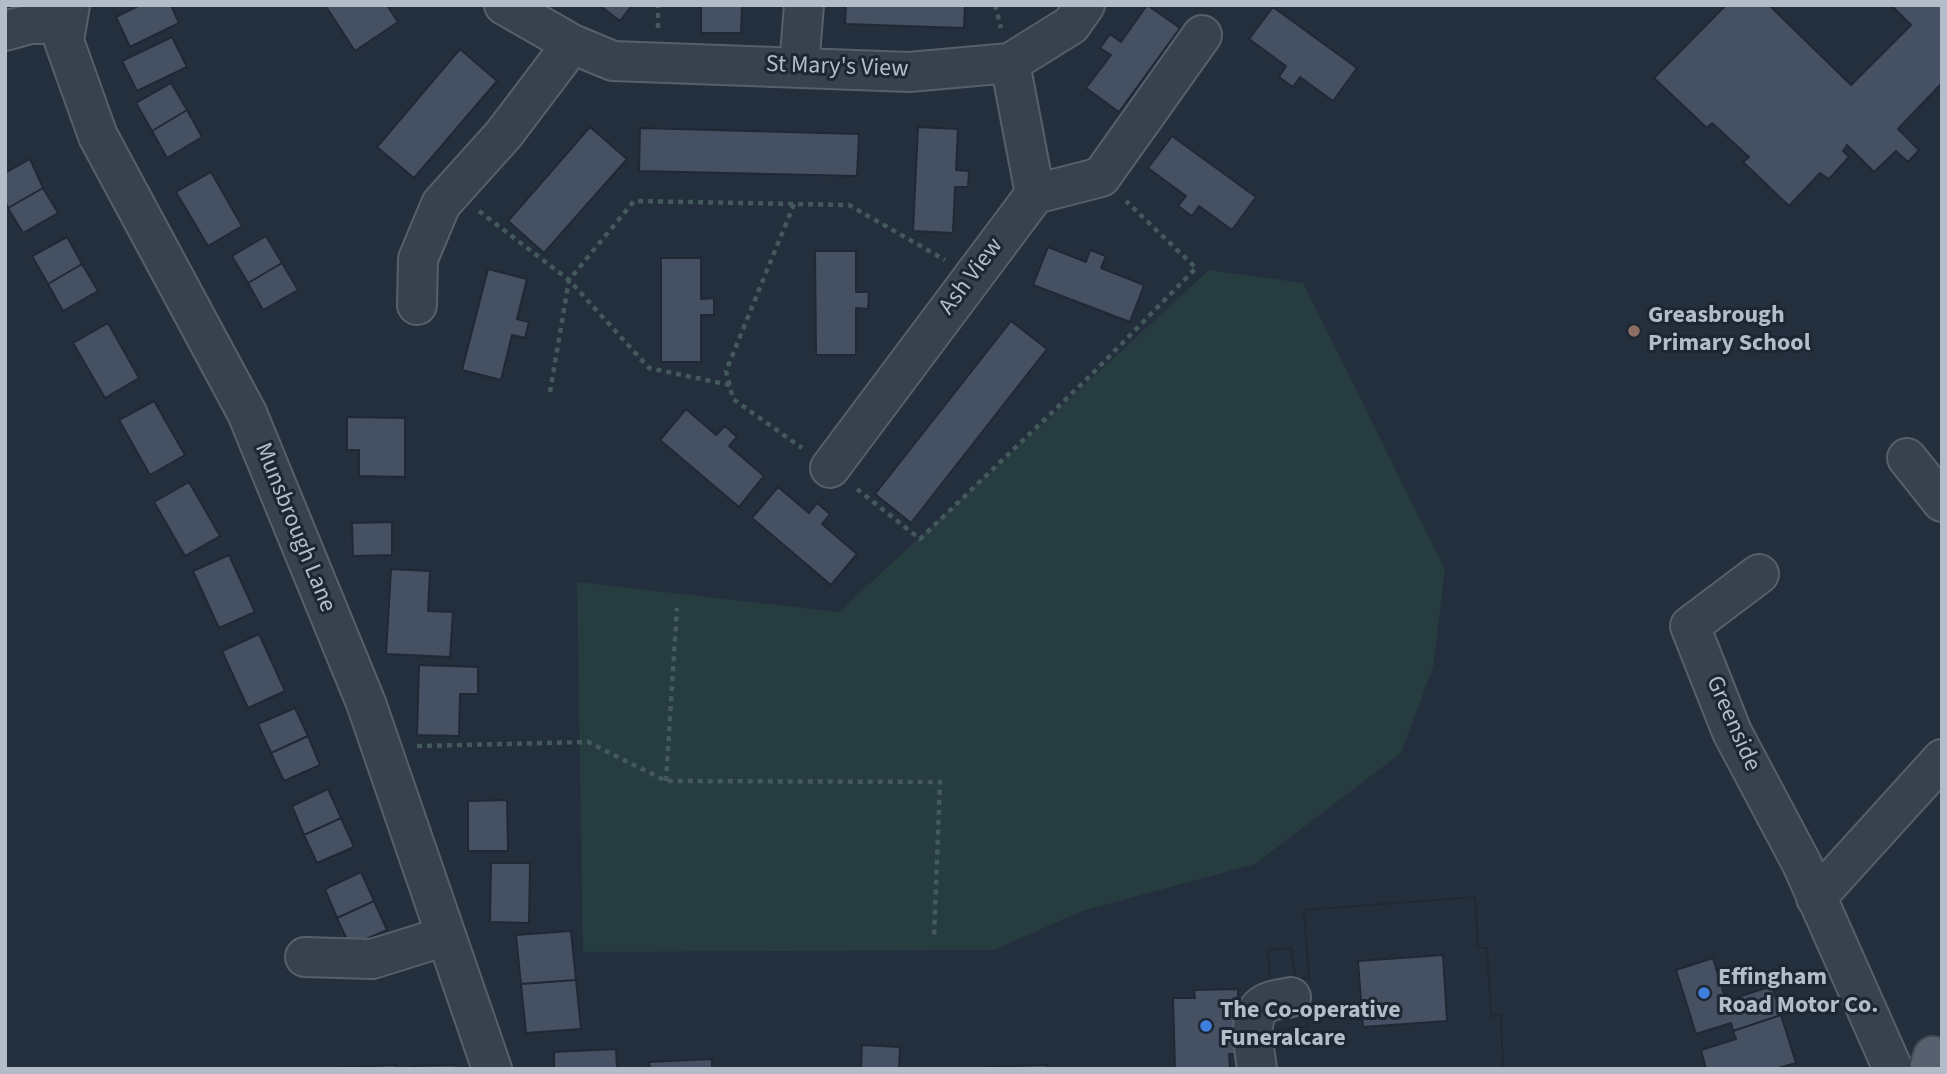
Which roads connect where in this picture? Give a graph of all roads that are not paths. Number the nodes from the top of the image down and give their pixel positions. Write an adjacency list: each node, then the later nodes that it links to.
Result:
1 (504, 5): 7 (street, St Mary's View)
2 (804, 5): 9 (street)
3 (1085, 5): 8 (street, St Mary's View)
4 (69, 14): 5 (street); 18 (street, Munsbrough Lane)
5 (5, 31)
6 (1202, 35): 10 (street)
7 (572, 44): 9 (street, St Mary's View); 11 (street)
8 (1010, 62): 9 (street, St Mary's View); 10 (street)
9 (799, 67)
10 (1035, 194): 13 (street, Ash View)
11 (417, 305)
12 (1908, 457): 14 (street)
13 (830, 468)
14 (1942, 502)
15 (1759, 574): 17 (street, Greenside)
16 (1942, 759): 17 (street)
17 (1816, 898): 23 (street, Greenside)
18 (446, 936): 19 (street); 21 (street, Munsbrough Lane)
19 (305, 957)
20 (1291, 997): 22 (street)
21 (492, 1069)
22 (1257, 1069)
23 (1893, 1069)

